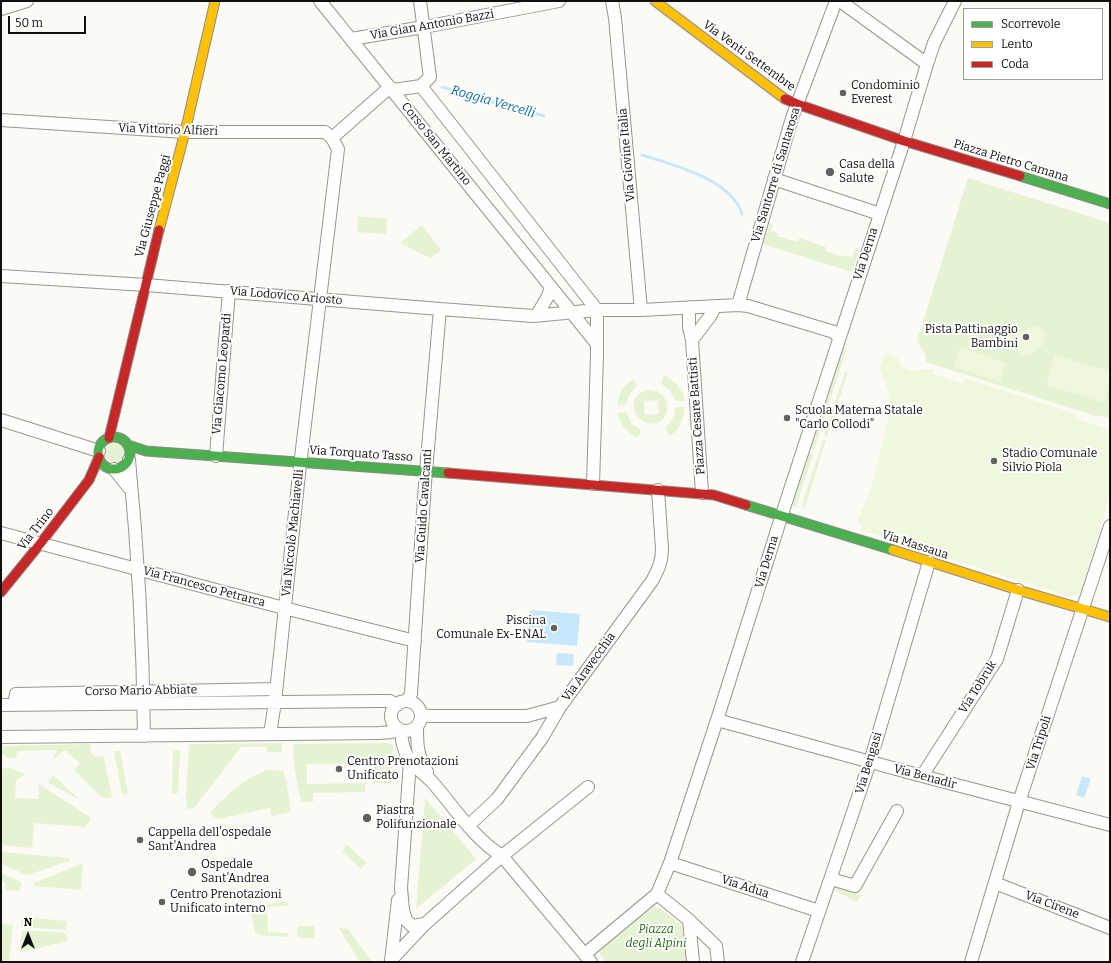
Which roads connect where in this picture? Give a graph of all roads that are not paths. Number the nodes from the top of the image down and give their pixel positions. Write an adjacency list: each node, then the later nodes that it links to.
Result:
1 (28, 1): 11 (street)
2 (215, 1): 19 (main road, Via Giuseppe Paggi)
3 (320, 1): 13 (street, Corso San Martino)
4 (420, 1): 12 (street)
5 (559, 1): 12 (street, Via Gian Antonio Bazzi)
6 (612, 1): 35 (street, Via Giovine Italia)
7 (836, 1): 17 (street, Via Santorre di Santarosa)
8 (840, 1): 14 (street)
9 (955, 1): 14 (street, Via Derna)
10 (658, 2): 17 (main road, Via Venti Settembre)
11 (1, 9)
12 (424, 27): 13 (street, Via Gian Antonio Bazzi); 15 (street)
13 (351, 39): 16 (street, Corso San Martino)
14 (926, 64): 21 (street, Via Derna)
15 (421, 86): 16 (street); 34 (street, Corso San Martino)
16 (392, 89): 20 (street); 27 (street, Corso San Martino)
17 (797, 104): 21 (main road, Via Venti Settembre); 22 (street, Via Santorre di Santarosa)
18 (1, 120): 19 (street, Via Vittorio Alfieri)
19 (185, 132): 20 (street, Via Vittorio Alfieri); 26 (main road, Via Giuseppe Paggi)
20 (332, 138): 29 (street, Via Niccolò Machiavelli)
21 (904, 141): 23 (main road, Piazza Pietro Camana); 24 (street, Via Derna)
22 (774, 179): 24 (street); 30 (street, Via Santorre di Santarosa)
23 (1110, 204)
24 (880, 214): 38 (street, Via Derna)
25 (1, 276): 26 (street, Via Lodovico Ariosto)
26 (146, 285): 28 (street, Via Lodovico Ariosto); 41 (main road, Via Giuseppe Paggi)
27 (551, 287): 36 (street, Corso San Martino); 37 (street)
28 (229, 291): 29 (street, Via Lodovico Ariosto); 47 (street, Via Giacomo Leopardi)
29 (319, 299): 33 (street, Via Lodovico Ariosto); 49 (street, Via Niccolò Machiavelli)
30 (738, 305): 31 (street); 38 (street)
31 (715, 306): 32 (street); 39 (street, Piazza Cesare Battisti)
32 (689, 308): 35 (street); 39 (street, Piazza Cesare Battisti)
33 (440, 309): 37 (street, Via Lodovico Ariosto); 51 (street, Via Guido Cavalcanti)
34 (597, 310): 35 (street); 36 (street); 40 (street)
35 (641, 310)
36 (571, 312): 37 (street, Via Lodovico Ariosto); 40 (street)
37 (537, 315)
38 (839, 338): 58 (street, Via Derna)
39 (692, 340): 57 (street, Piazza Cesare Battisti)
40 (597, 344): 54 (street)
41 (114, 417): 43 (main road, Via Giuseppe Paggi); 44 (main road)
42 (1, 420): 46 (street)
43 (109, 438): 44 (main road); 46 (main road)
44 (125, 442): 45 (main road, Via Torquato Tasso); 48 (main road)
45 (146, 451): 47 (main road, Via Torquato Tasso); 48 (main road, Via Torquato Tasso)
46 (99, 454): 50 (main road); 52 (main road, Via Trino)
47 (216, 456): 49 (main road, Via Torquato Tasso)
48 (129, 459): 50 (main road); 55 (street)
49 (301, 462): 51 (main road, Via Torquato Tasso); 66 (street, Via Niccolò Machiavelli)
50 (112, 468): 52 (main road, Via Trino); 55 (street)
51 (426, 471): 53 (main road, Via Torquato Tasso); 69 (street, Via Guido Cavalcanti)
52 (89, 480): 61 (main road, Via Trino)
53 (575, 483): 54 (main road, Piazza Cesare Battisti)
54 (593, 484): 56 (main road, Piazza Cesare Battisti)
55 (130, 489): 63 (street)
56 (658, 490): 57 (main road, Piazza Cesare Battisti); 77 (street, Via Aravecchia)
57 (708, 494): 58 (main road, Via Massaua)
58 (781, 515): 62 (main road, Via Massaua); 79 (street, Via Derna)
59 (1110, 526): 67 (street, Via Tripoli)
60 (1, 533): 61 (street, Via Francesco Petrarca)
61 (40, 544): 63 (street, Via Francesco Petrarca); 65 (main road, Via Trino)
62 (930, 562): 64 (main road, Via Massaua); 86 (street, Via Bengasi)
63 (137, 569): 66 (street, Via Francesco Petrarca); 71 (street)
64 (1018, 590): 67 (main road, Via Massaua); 87 (street, Via Tobruk)
65 (1, 592)
66 (284, 608): 69 (street, Via Francesco Petrarca); 70 (street, Via Niccolò Machiavelli)
67 (1082, 610): 68 (main road, Via Massaua); 90 (street, Via Tripoli)
68 (1110, 617)
69 (415, 641): 74 (street, Via Guido Cavalcanti)
70 (276, 689): 71 (street, Corso Mario Abbiate); 72 (street, Via Niccolò Machiavelli)
71 (144, 691): 73 (street); 76 (street, Corso Mario Abbiate)
72 (275, 702): 73 (street, Corso Mario Abbiate); 74 (street, Corso Mario Abbiate); 82 (street)
73 (144, 703): 76 (street, Corso Mario Abbiate); 83 (street)
74 (402, 703): 78 (street); 81 (street)
75 (1, 705): 76 (street, Corso Mario Abbiate)
76 (14, 705)
77 (560, 707): 78 (street); 93 (street, Via Aravecchia)
78 (421, 715): 80 (street)
79 (717, 720): 86 (street, Via Benadir); 95 (street, Via Derna)
80 (417, 726): 81 (street); 88 (street)
81 (398, 729): 82 (street); 85 (street)
82 (270, 734): 83 (street)
83 (144, 736): 84 (street)
84 (1, 737)
85 (410, 761): 88 (street); 98 (street)
86 (870, 762): 87 (street, Via Benadir); 96 (street, Via Bengasi)
87 (922, 776): 90 (street, Via Benadir)
88 (432, 782): 93 (street)
89 (588, 787): 94 (street)
90 (1019, 802): 92 (street, Via Benadir); 97 (street, Via Tripoli)
91 (897, 811): 96 (street)
92 (1110, 825)
93 (468, 826): 94 (street)
94 (502, 856): 102 (street); 104 (street)
95 (670, 863): 99 (street, Via Derna); 100 (street, Via Adua)
96 (831, 879): 100 (street, Via Bengasi)
97 (995, 883): 103 (street, Via Cirene); 109 (street, Via Tripoli)
98 (401, 888): 102 (street); 105 (street)
99 (657, 894): 101 (street); 104 (street, Via Derna)
100 (820, 911): 108 (street, Via Bengasi)
101 (689, 920): 106 (street); 107 (street)
102 (425, 924): 105 (street)
103 (1110, 928)
104 (588, 958)
105 (391, 960)
106 (693, 962)
107 (718, 962)
108 (802, 962)
109 (971, 962)

